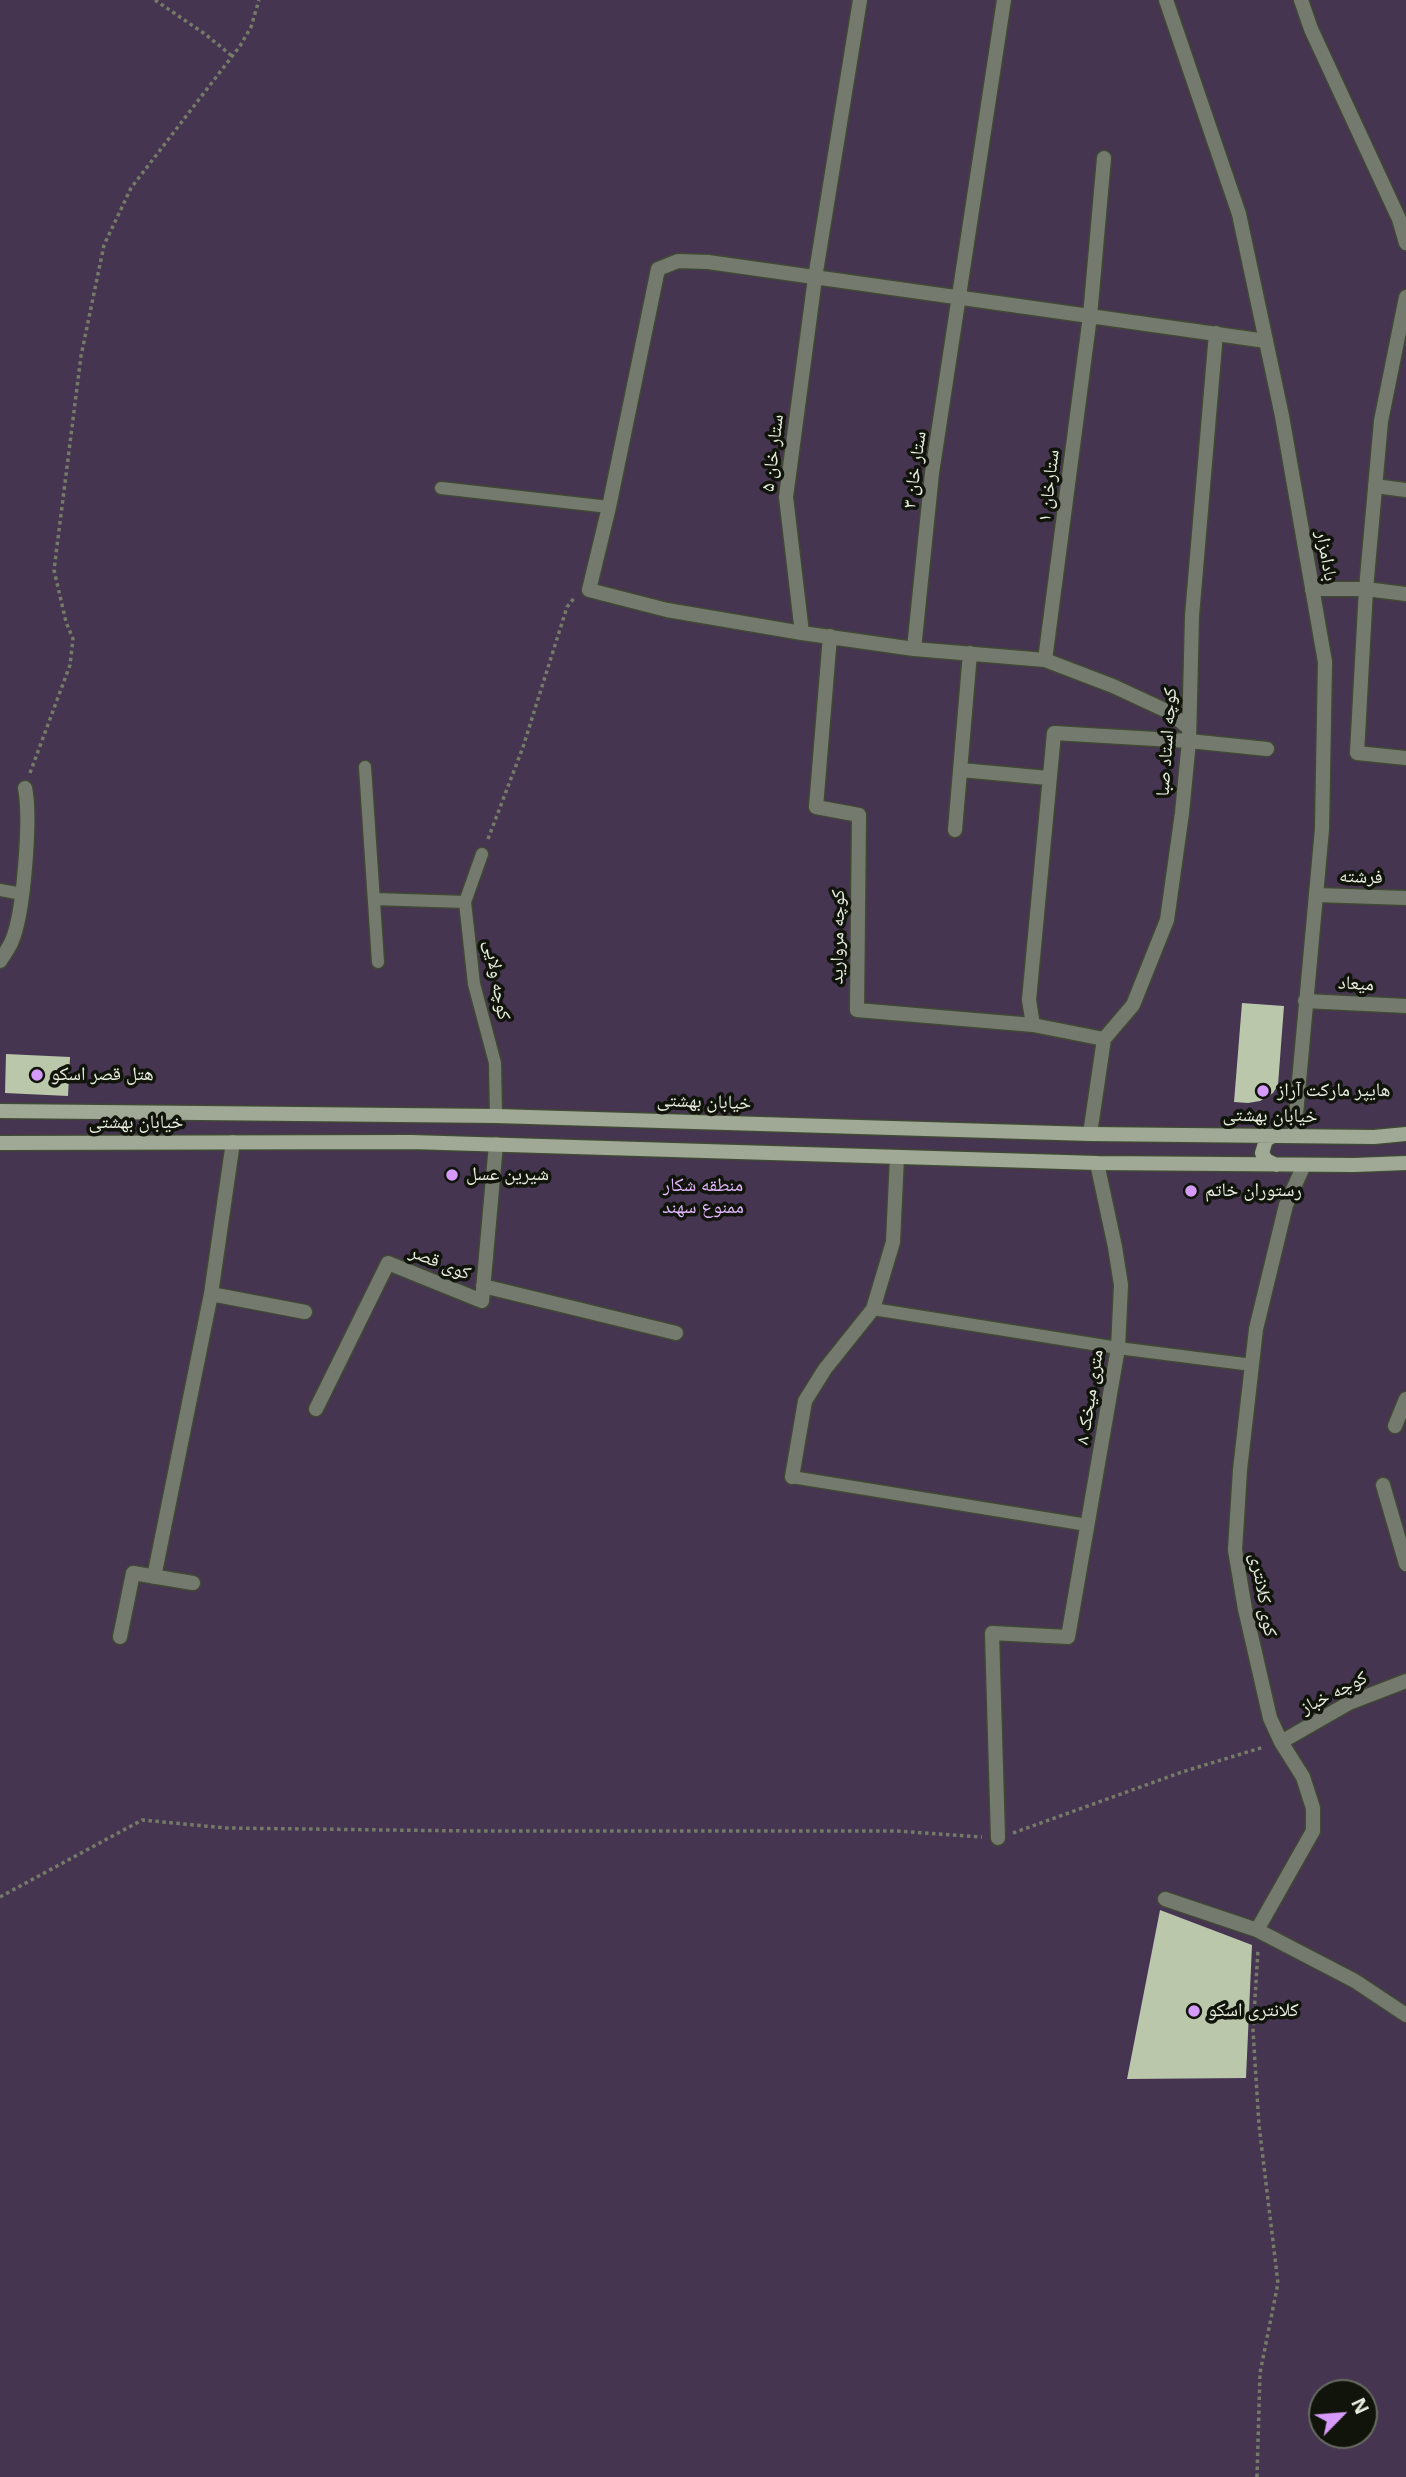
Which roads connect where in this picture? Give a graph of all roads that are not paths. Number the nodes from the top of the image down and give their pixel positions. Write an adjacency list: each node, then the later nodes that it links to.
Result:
1 (860, 0): 7 (street, ستار خان ۵)
2 (1004, 0): 9 (street, ستار خان ۳)
3 (1166, 0): 12 (street, بادامزار)
4 (1301, 0): 6 (street)
5 (1104, 158): 10 (street, ستارخان ۱)
6 (1406, 243)
7 (815, 278): 9 (street); 16 (street); 20 (street, ستار خان ۵)
8 (1406, 297): 13 (street)
9 (960, 298): 10 (street); 22 (street, ستار خان ۳)
10 (1090, 316): 11 (street); 24 (street, ستارخان ۱)
11 (1216, 333): 12 (street); 25 (street, کوچه استاد صبا)
12 (1266, 341): 17 (street, بادامزار)
13 (1376, 486): 15 (street); 18 (street)
14 (441, 488): 16 (lane)
15 (1406, 490)
16 (609, 507): 20 (street)
17 (1312, 589): 18 (street); 36 (street, بادامزار)
18 (1366, 589): 19 (street); 27 (street)
19 (1406, 594)
20 (802, 633): 21 (street)
21 (830, 636): 22 (street); 44 (street, کوچه مروارید)
22 (914, 649): 23 (street)
23 (970, 653): 24 (street); 29 (street)
24 (1045, 660): 25 (street)
25 (1189, 734): 26 (street); 30 (street); 45 (street, کوچه استاد صبا)
26 (1267, 749)
27 (1406, 758)
28 (365, 767): 38 (lane)
29 (961, 770): 30 (street); 32 (street)
30 (1048, 778): 44 (street)
31 (25, 788): 35 (street)
32 (956, 830)
33 (482, 854): 39 (lane, کوچه ولایی)
34 (0, 890): 35 (lane)
35 (22, 894): 40 (street)
36 (1315, 895): 37 (street, فرشته); 42 (street, بادامزار)
37 (1406, 898)
38 (374, 899): 39 (lane); 41 (lane)
39 (465, 902): 47 (lane, کوچه ولایی)
40 (0, 961)
41 (378, 962)
42 (1305, 1001): 43 (street, میعاد); 51 (street, بادامزار)
43 (1406, 1006)
44 (1033, 1025): 45 (street)
45 (1104, 1039): 48 (street)
46 (0, 1111): 47 (main road, خیابان بهشتی)
47 (496, 1116): 48 (main road, خیابان بهشتی)
48 (1090, 1133): 50 (main road, خیابان بهشتی)
49 (1406, 1134): 52 (main road, خیابان بهشتی)
50 (1275, 1135): 51 (main road, خیابان بهشتی); 59 (main road)
51 (1294, 1136): 52 (main road, خیابان بهشتی)
52 (1313, 1136): 60 (main road)
53 (233, 1142): 54 (main road, خیابان بهشتی); 55 (main road, خیابان بهشتی); 62 (street)
54 (0, 1143)
55 (496, 1144): 56 (main road, خیابان بهشتی); 61 (street, کوی قصر)
56 (897, 1157): 57 (main road, خیابان بهشتی); 63 (street)
57 (1097, 1163): 59 (main road, خیابان بهشتی); 66 (street, ۸ متری میخک)
58 (1406, 1163): 60 (main road, خیابان بهشتی)
59 (1276, 1165): 60 (main road, خیابان بهشتی)
60 (1307, 1165): 67 (street, کوی کلانتری)
61 (483, 1286): 65 (street); 69 (street, کوی قصر)
62 (211, 1294): 64 (street); 75 (street)
63 (873, 1309): 66 (lane); 71 (street)
64 (304, 1312)
65 (676, 1333)
66 (1118, 1348): 67 (lane); 73 (street, ۸ متری میخک)
67 (1252, 1365): 79 (street, کوی کلانتری)
68 (1406, 1399): 70 (street)
69 (316, 1409)
70 (1395, 1426)
71 (792, 1477): 73 (lane)
72 (1382, 1485): 74 (street)
73 (1087, 1525): 80 (street, ۸ متری میخک)
74 (1405, 1557)
75 (154, 1577): 76 (street); 77 (street)
76 (193, 1584)
77 (120, 1637)
78 (1406, 1681): 79 (street, کوچه خباز)
79 (1281, 1742): 82 (street, کوی کلانتری)
80 (998, 1838)
81 (1164, 1899): 82 (street)
82 (1257, 1930): 83 (street)
83 (1406, 2015)

